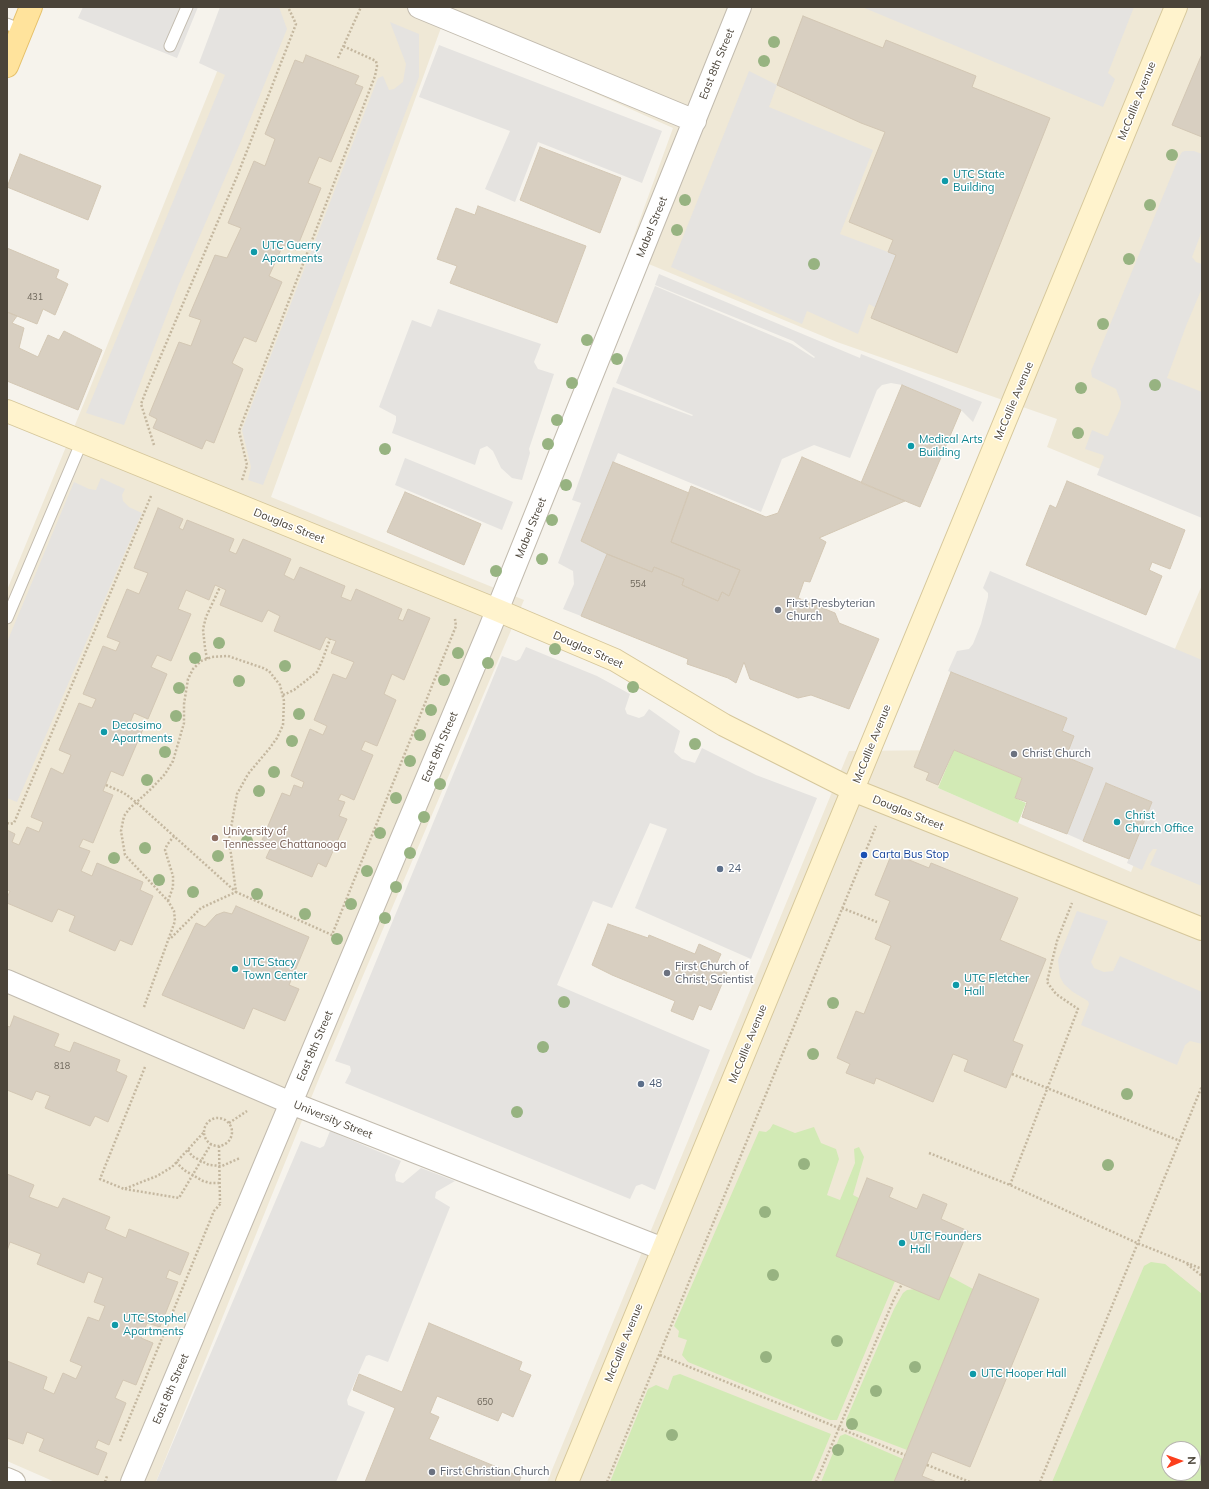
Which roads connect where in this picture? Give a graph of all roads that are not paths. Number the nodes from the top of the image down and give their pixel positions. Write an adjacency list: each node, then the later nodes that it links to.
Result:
1 (31, 7): 6 (main road)
2 (187, 7): 7 (lane)
3 (419, 7): 9 (street)
4 (740, 7): 9 (street, East 8th Street)
5 (1176, 7): 14 (main road, McCallie Avenue)
6 (14, 27): 8 (main road)
7 (170, 46)
8 (7, 66)
9 (694, 121): 12 (street, Mabel Street)
10 (7, 411): 11 (main road, Douglas Street)
11 (82, 441): 12 (main road, Douglas Street); 13 (lane)
12 (497, 610): 14 (main road, Douglas Street); 17 (street, East 8th Street)
13 (7, 618)
14 (853, 790): 15 (main road, Douglas Street); 18 (main road, McCallie Avenue)
15 (1202, 929)
16 (7, 981): 17 (street, University Street)
17 (291, 1103): 18 (street, University Street); 21 (street, East 8th Street)
18 (663, 1250): 22 (main road, McCallie Avenue)
19 (7, 1479): 20 (street)
20 (14, 1482)
21 (132, 1482)
22 (567, 1482)

